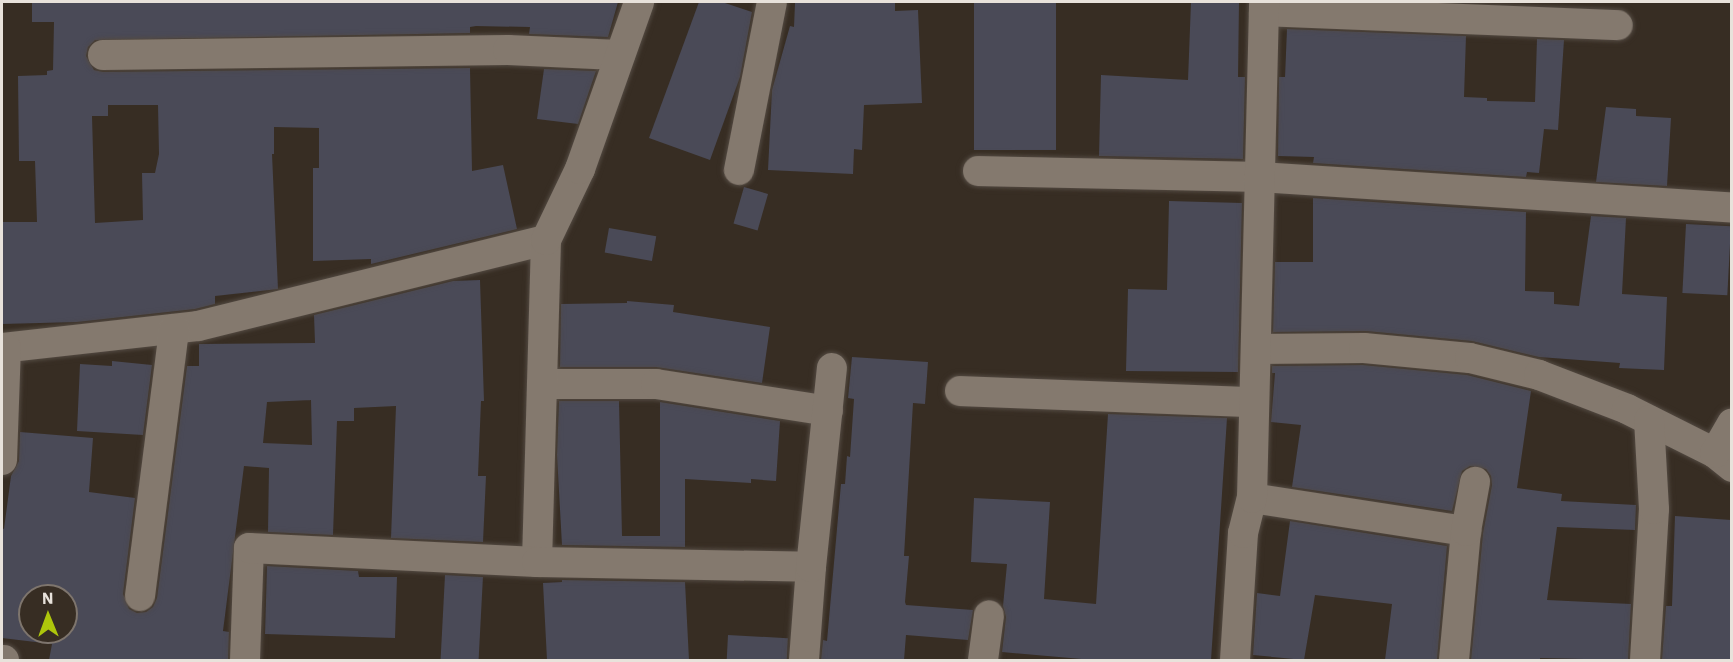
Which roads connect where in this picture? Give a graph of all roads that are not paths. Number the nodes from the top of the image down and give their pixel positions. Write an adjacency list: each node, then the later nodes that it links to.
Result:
1 (639, 2): 6 (street)
2 (772, 2): 7 (street)
3 (1264, 6): 4 (street); 9 (street)
4 (1618, 25)
5 (103, 55): 6 (street)
6 (620, 55): 11 (street)
7 (739, 170)
8 (978, 171): 9 (street)
9 (1259, 177): 10 (street); 14 (street)
10 (1731, 208)
11 (546, 240): 12 (street); 16 (street)
12 (174, 329): 13 (street); 29 (street)
13 (4, 348): 22 (street)
14 (1256, 349): 18 (street); 20 (street)
15 (832, 368): 19 (street)
16 (542, 384): 19 (street); 27 (street)
17 (960, 391): 18 (street)
18 (1252, 402): 25 (street)
19 (828, 411): 28 (street)
20 (1649, 420): 23 (street); 36 (street)
21 (1731, 424): 23 (street)
22 (2, 460)
23 (1724, 460)
24 (1475, 482): 26 (street)
25 (1252, 498): 26 (street); 34 (street)
26 (1466, 531): 35 (street)
27 (537, 562): 28 (street); 31 (street)
28 (811, 567): 32 (street)
29 (140, 596)
30 (989, 615): 33 (street)
31 (245, 660)
32 (804, 660)
33 (983, 660)
34 (1235, 660)
35 (1454, 660)
36 (1645, 660)

